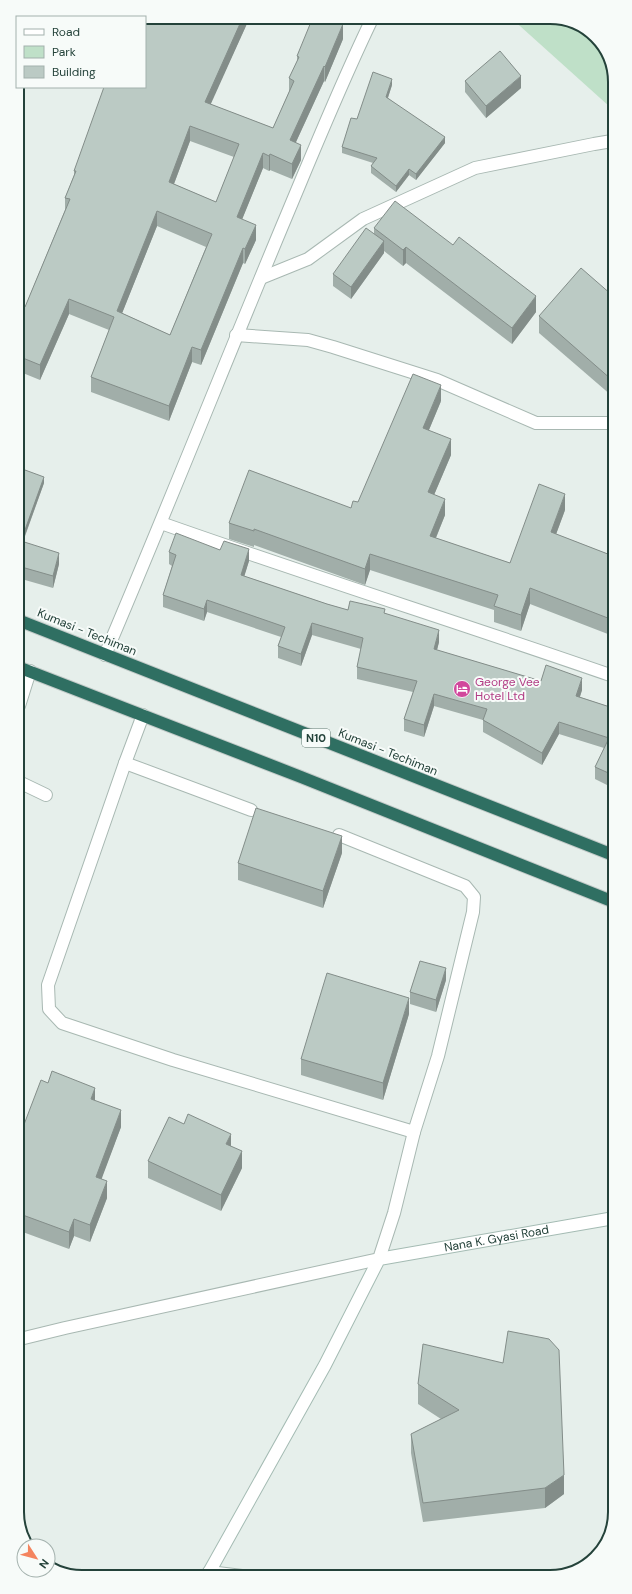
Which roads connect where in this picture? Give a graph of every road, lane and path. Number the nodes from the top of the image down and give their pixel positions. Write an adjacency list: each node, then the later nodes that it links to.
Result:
1 (370, 24): 3 (street)
2 (608, 142): 3 (street)
3 (260, 278): 4 (street)
4 (236, 335): 5 (street); 6 (street)
5 (608, 423)
6 (161, 523): 8 (street); 11 (street)
7 (24, 622): 8 (highway, Kumasi - Techiman / N10)
8 (105, 655): 19 (highway, Kumasi - Techiman / N10)
9 (24, 669): 10 (highway)
10 (30, 671): 12 (street); 13 (highway)
11 (608, 674)
12 (24, 688)
13 (143, 715): 14 (street); 20 (highway)
14 (125, 763): 17 (street); 21 (street)
15 (24, 784): 16 (street)
16 (46, 795)
17 (251, 810)
18 (339, 835): 21 (street)
19 (608, 853)
20 (608, 900)
21 (414, 1132): 23 (street)
22 (608, 1219): 23 (street, Nana K. Gyasi Road)
23 (379, 1259): 24 (street, Nana K. Gyasi Road); 25 (street)
24 (24, 1338)
25 (210, 1570)

